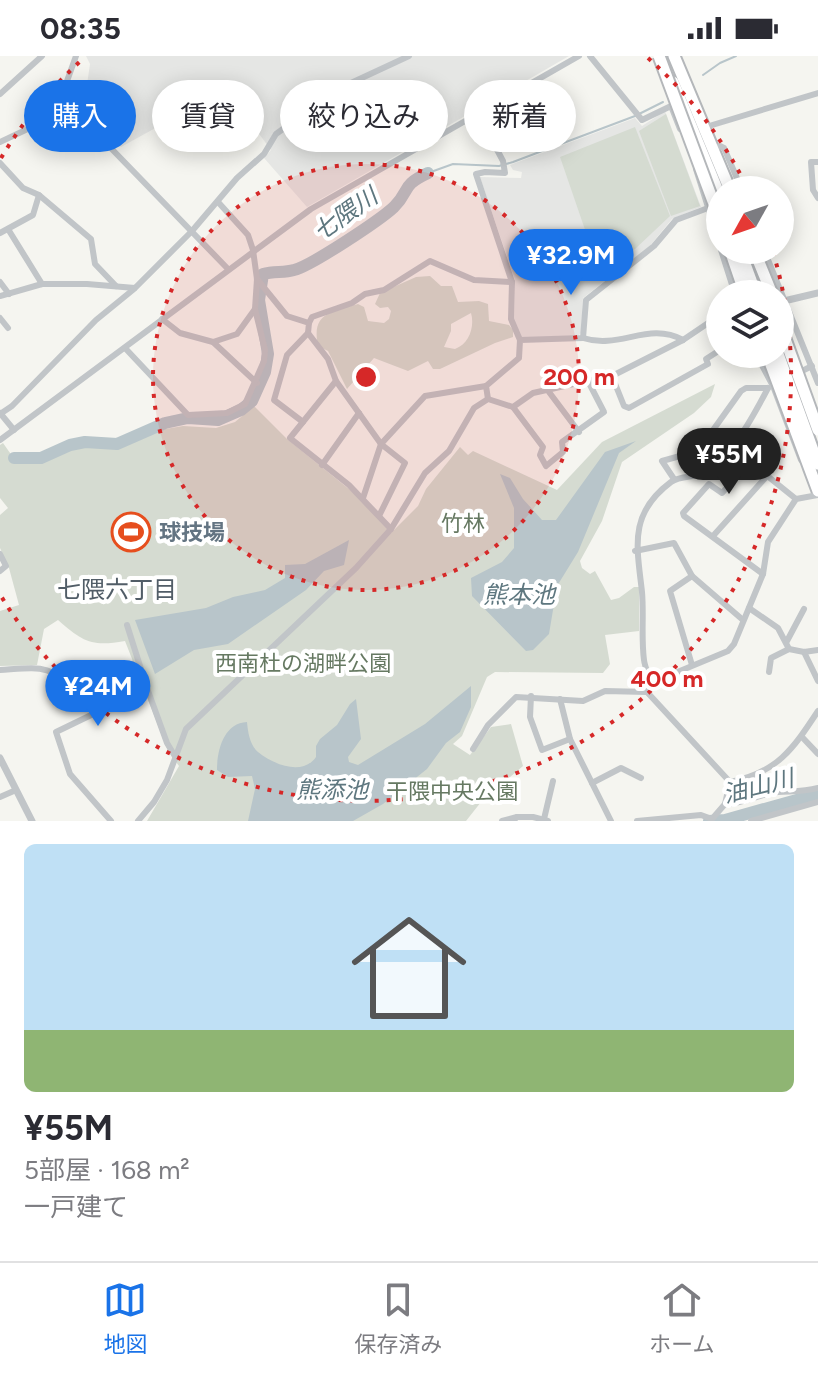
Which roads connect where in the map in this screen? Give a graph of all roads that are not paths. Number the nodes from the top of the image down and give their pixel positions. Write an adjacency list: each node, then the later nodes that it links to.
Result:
1 (42, 56): 11 (street)
2 (76, 56): 8 (street)
3 (409, 56): 27 (street)
4 (579, 56): 9 (street)
5 (590, 56): 28 (street)
6 (660, 56): 21 (highway, bridge); 24 (highway, bridge)
7 (674, 56): 22 (highway)
8 (67, 80)
9 (537, 80)
10 (818, 93): 13 (street)
11 (0, 94)
12 (464, 122): 33 (street)
13 (709, 126)
14 (24, 131): 15 (street)
15 (0, 142)
16 (717, 148): 23 (street)
17 (115, 152): 31 (street)
18 (498, 152): 40 (street)
19 (818, 162): 26 (street)
20 (0, 163): 25 (street)
21 (712, 176)
22 (724, 176)
23 (736, 176)
24 (706, 182)
25 (39, 195): 30 (street); 42 (street)
26 (818, 198)
27 (218, 202): 31 (street); 33 (street)
28 (706, 202)
29 (706, 209): 57 (street)
30 (8, 229): 32 (street); 41 (street)
31 (192, 231): 36 (street); 43 (street)
32 (0, 233)
33 (253, 250): 36 (street); 37 (street)
34 (730, 264): 35 (street)
35 (725, 266): 38 (street)
36 (228, 269): 51 (street)
37 (257, 279): 49 (street); 52 (street)
38 (730, 280)
39 (0, 282): 45 (street)
40 (512, 282): 52 (street); 58 (street)
41 (42, 284): 42 (street); 45 (street)
42 (116, 286): 43 (street)
43 (135, 288): 81 (street)
44 (817, 293): 47 (street); 48 (street)
45 (9, 294): 46 (street)
46 (0, 296)
47 (794, 299)
48 (818, 303)
49 (255, 309): 60 (street); 71 (street)
50 (0, 318): 55 (street)
51 (162, 319): 60 (street); 61 (street)
52 (309, 323): 56 (street)
53 (706, 324): 59 (street)
54 (794, 324): 65 (street)
55 (8, 328)
56 (308, 333): 70 (street); 82 (street)
57 (583, 338): 58 (street); 59 (street)
58 (520, 340): 74 (street)
59 (683, 340): 69 (street)
60 (213, 342): 71 (street)
61 (125, 348): 71 (street); 83 (street)
62 (794, 349): 79 (highway, bridge)
63 (794, 364): 84 (highway, bridge)
64 (706, 365): 69 (street)
65 (812, 366): 73 (street); 75 (street)
66 (762, 368): 75 (street)
67 (772, 368): 92 (highway, bridge)
68 (783, 368): 88 (highway, bridge)
69 (612, 376): 72 (street)
70 (336, 381): 80 (street); 82 (street)
71 (257, 383)
72 (589, 383): 76 (street); 85 (street)
73 (818, 383)
74 (486, 386): 77 (street); 87 (street)
75 (770, 387): 91 (street); 91 (street); 92 (street)
76 (549, 392): 78 (street); 85 (street)
77 (488, 399): 78 (street); 97 (street)
78 (513, 407): 85 (street)
79 (818, 408)
80 (359, 413): 87 (street); 89 (street)
81 (0, 414): 83 (street)
82 (303, 422): 89 (street)
83 (14, 430): 86 (street)
84 (818, 430)
85 (579, 432)
86 (0, 440)
87 (381, 444): 93 (street); 96 (street)
88 (818, 464)
89 (322, 465): 93 (street)
90 (767, 476): 94 (street); 98 (street); 98 (street)
91 (674, 479): 99 (street)
92 (817, 494): 94 (street); 95 (street)
93 (363, 498): 96 (street)
94 (796, 499): 102 (street)
95 (818, 504)
96 (379, 516): 97 (street)
97 (391, 529): 128 (street)
98 (713, 536): 102 (street)
99 (635, 551): 103 (street); 117 (street)
100 (0, 554): 101 (street)
101 (0, 571)
102 (763, 574): 104 (street)
103 (692, 576): 106 (street); 113 (street)
104 (749, 608): 106 (street); 108 (street)
105 (804, 609): 108 (street)
106 (743, 620): 113 (street)
107 (127, 625): 118 (street)
108 (787, 641): 109 (street)
109 (789, 649): 111 (street); 115 (street)
110 (818, 650): 111 (street)
111 (804, 652): 116 (street)
112 (132, 664): 114 (street)
113 (692, 665): 117 (street)
114 (0, 670)
115 (769, 672)
116 (818, 681)
117 (651, 683): 119 (street)
118 (147, 688): 128 (street); 142 (street)
119 (647, 692): 121 (street); 131 (street)
120 (531, 696): 121 (street); 124 (street); 125 (street)
121 (560, 699): 124 (street)
122 (818, 711): 123 (street)
123 (802, 737): 126 (street); 131 (street)
124 (570, 739): 132 (street)
125 (473, 749)
126 (818, 754)
127 (0, 758): 134 (street)
128 (176, 758): 143 (street)
129 (641, 778): 132 (street)
130 (553, 781): 139 (street)
131 (730, 782): 137 (street)
132 (592, 783): 145 (street)
133 (818, 788): 137 (street)
134 (16, 790): 135 (street); 141 (street)
135 (0, 797)
136 (818, 802): 147 (street)
137 (725, 804): 140 (street)
138 (515, 819): 139 (street); 144 (street)
139 (546, 820)
140 (713, 820): 146 (street)
141 (32, 821)
142 (111, 821)
143 (138, 821)
144 (502, 821)
145 (611, 821)
146 (637, 821)
147 (751, 821)

